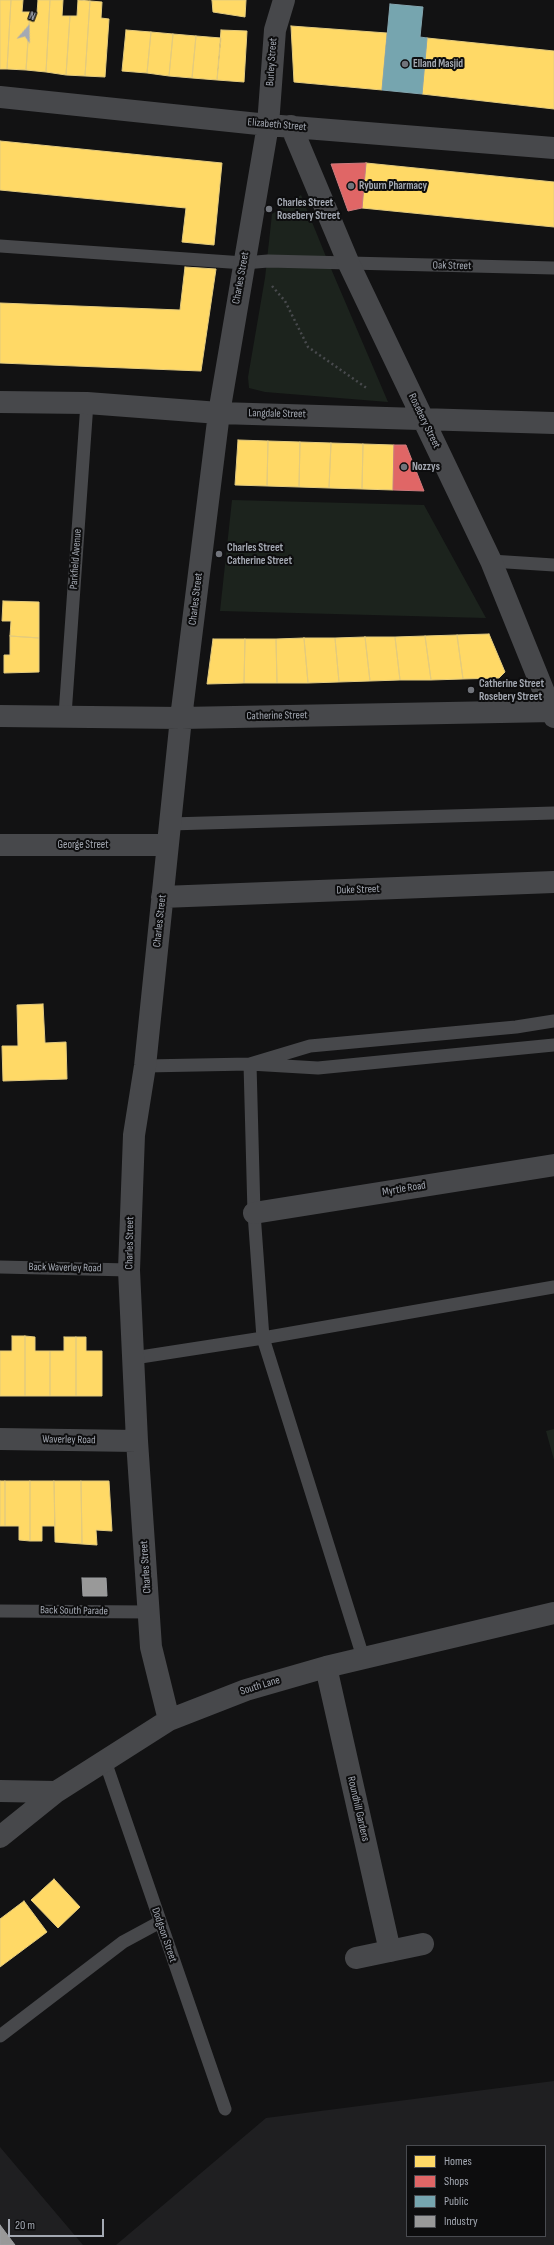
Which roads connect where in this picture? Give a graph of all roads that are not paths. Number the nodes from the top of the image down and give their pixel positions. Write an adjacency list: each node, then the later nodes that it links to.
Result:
1 (284, 0): 3 (street, Burley Street)
2 (0, 97): 3 (street, Elizabeth Street)
3 (268, 125): 4 (street, Elizabeth Street); 7 (street, Charles Street)
4 (291, 126): 5 (street, Elizabeth Street); 8 (street, Rosebery Street)
5 (554, 148)
6 (0, 246): 7 (lane, Oak Street)
7 (244, 263): 8 (lane, Oak Street); 12 (street, Charles Street)
8 (349, 264): 9 (lane, Oak Street); 13 (street, Rosebery Street)
9 (554, 268)
10 (0, 402): 11 (street, Langdale Street)
11 (87, 403): 12 (street, Langdale Street); 18 (lane, Parkfield Avenue)
12 (219, 413): 13 (street, Langdale Street); 20 (street, Charles Street)
13 (422, 418): 14 (street, Langdale Street); 15 (street, Rosebery Street)
14 (554, 423)
15 (491, 561): 16 (lane); 17 (street, Rosebery Street)
16 (554, 565)
17 (553, 713): 20 (street, Catherine Street)
18 (65, 715): 19 (street, Catherine Street); 20 (street, Catherine Street)
19 (0, 716)
20 (181, 718): 22 (street, Charles Street)
21 (554, 813): 22 (lane)
22 (170, 824): 24 (street, Charles Street)
23 (0, 845): 24 (street, George Street)
24 (167, 845): 26 (street, Charles Street)
25 (554, 882): 26 (street, Duke Street)
26 (162, 897): 30 (street, Charles Street)
27 (554, 1021): 29 (lane)
28 (554, 1045): 29 (lane)
29 (250, 1064): 30 (lane); 32 (lane)
30 (145, 1066): 34 (street, Charles Street)
31 (554, 1165): 32 (street, Myrtle Road)
32 (254, 1213): 36 (lane)
33 (0, 1267): 34 (lane, Back Waverley Road)
34 (129, 1270): 37 (street, Charles Street)
35 (554, 1287): 36 (lane)
36 (264, 1338): 37 (lane); 43 (lane)
37 (134, 1358): 39 (street, Charles Street)
38 (0, 1440): 39 (street, Waverley Road)
39 (137, 1441): 41 (street, Charles Street)
40 (0, 1611): 41 (lane, Back South Parade)
41 (148, 1612): 45 (street, Charles Street)
42 (554, 1613): 43 (street, South Lane)
43 (363, 1657): 44 (street, South Lane)
44 (326, 1667): 45 (street, South Lane); 52 (street, Roundhill Gardens)
45 (169, 1720): 46 (street, South Lane)
46 (105, 1761): 48 (street, South Lane); 50 (lane, Dodgson Street)
47 (0, 1791): 48 (street)
48 (56, 1792): 49 (street, South Lane)
49 (0, 1837)
50 (160, 1922): 54 (lane); 55 (lane, Dodgson Street)
51 (423, 1944): 52 (street)
52 (390, 1951): 53 (street)
53 (356, 1958)
54 (0, 2036)
55 (225, 2109)

